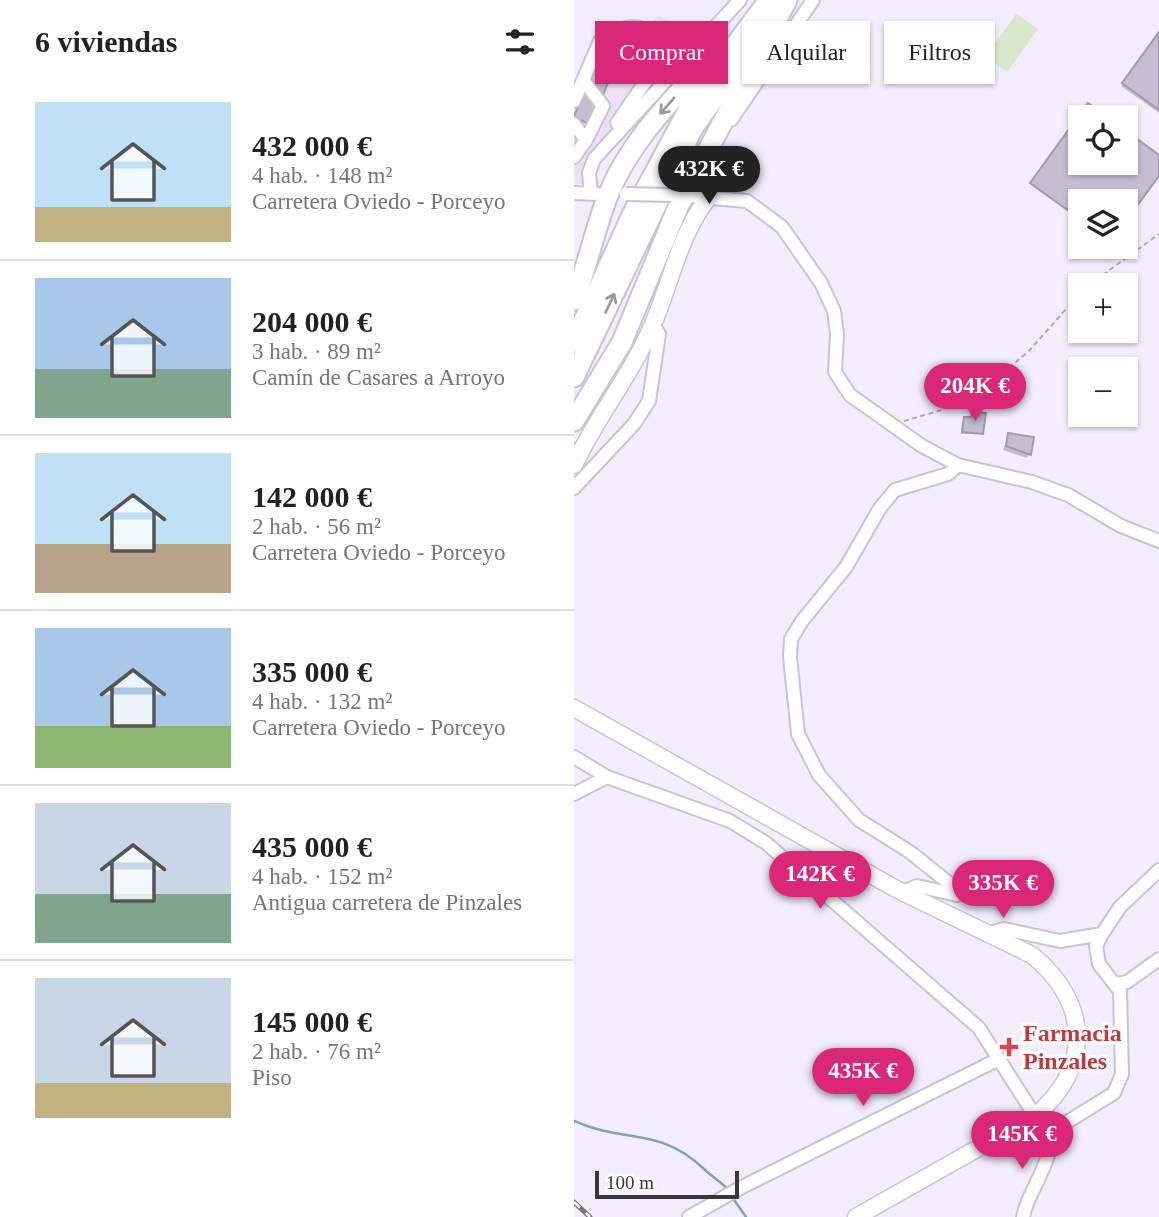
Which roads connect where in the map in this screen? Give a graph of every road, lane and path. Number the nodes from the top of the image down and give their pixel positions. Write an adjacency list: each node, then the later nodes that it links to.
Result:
1 (740, 0): 9 (street)
2 (761, 0): 14 (highway, one-way to 14)
3 (769, 0): 23 (highway)
4 (786, 0): 10 (highway); 24 (highway, one-way to 4)
5 (813, 0): 10 (street)
6 (583, 80): 7 (street); 9 (street); 11 (street)
7 (574, 101)
8 (574, 124): 11 (street)
9 (615, 133): 14 (street)
10 (715, 134): 15 (highway)
11 (586, 140): 12 (street)
12 (574, 157)
13 (574, 193): 14 (street)
14 (608, 194): 15 (street, bridge); 20 (highway)
15 (678, 195): 16 (street); 17 (main road); 25 (highway)
16 (710, 196): 17 (main road); 26 (street)
17 (691, 226): 22 (main road)
18 (1159, 234): 19 (path)
19 (1105, 273)
20 (574, 300)
21 (1068, 306): 26 (path)
22 (653, 325): 27 (main road); 29 (street)
23 (574, 342)
24 (574, 377)
25 (574, 421)
26 (897, 427): 28 (street)
27 (574, 465)
28 (958, 465): 30 (street); 36 (street)
29 (574, 488)
30 (1159, 541)
31 (574, 708): 36 (main road)
32 (574, 757): 33 (street)
33 (607, 776): 34 (street); 41 (street)
34 (574, 793)
35 (1159, 870): 38 (street)
36 (903, 892): 37 (main road)
37 (989, 933): 38 (street); 42 (main road)
38 (1102, 934): 40 (street)
39 (1159, 959): 40 (street)
40 (1116, 984): 43 (street)
41 (999, 1059): 42 (street); 44 (street)
42 (1035, 1116): 43 (street); 45 (main road)
43 (1051, 1132): 46 (street)
44 (689, 1217)
45 (856, 1217)
46 (1023, 1217)

